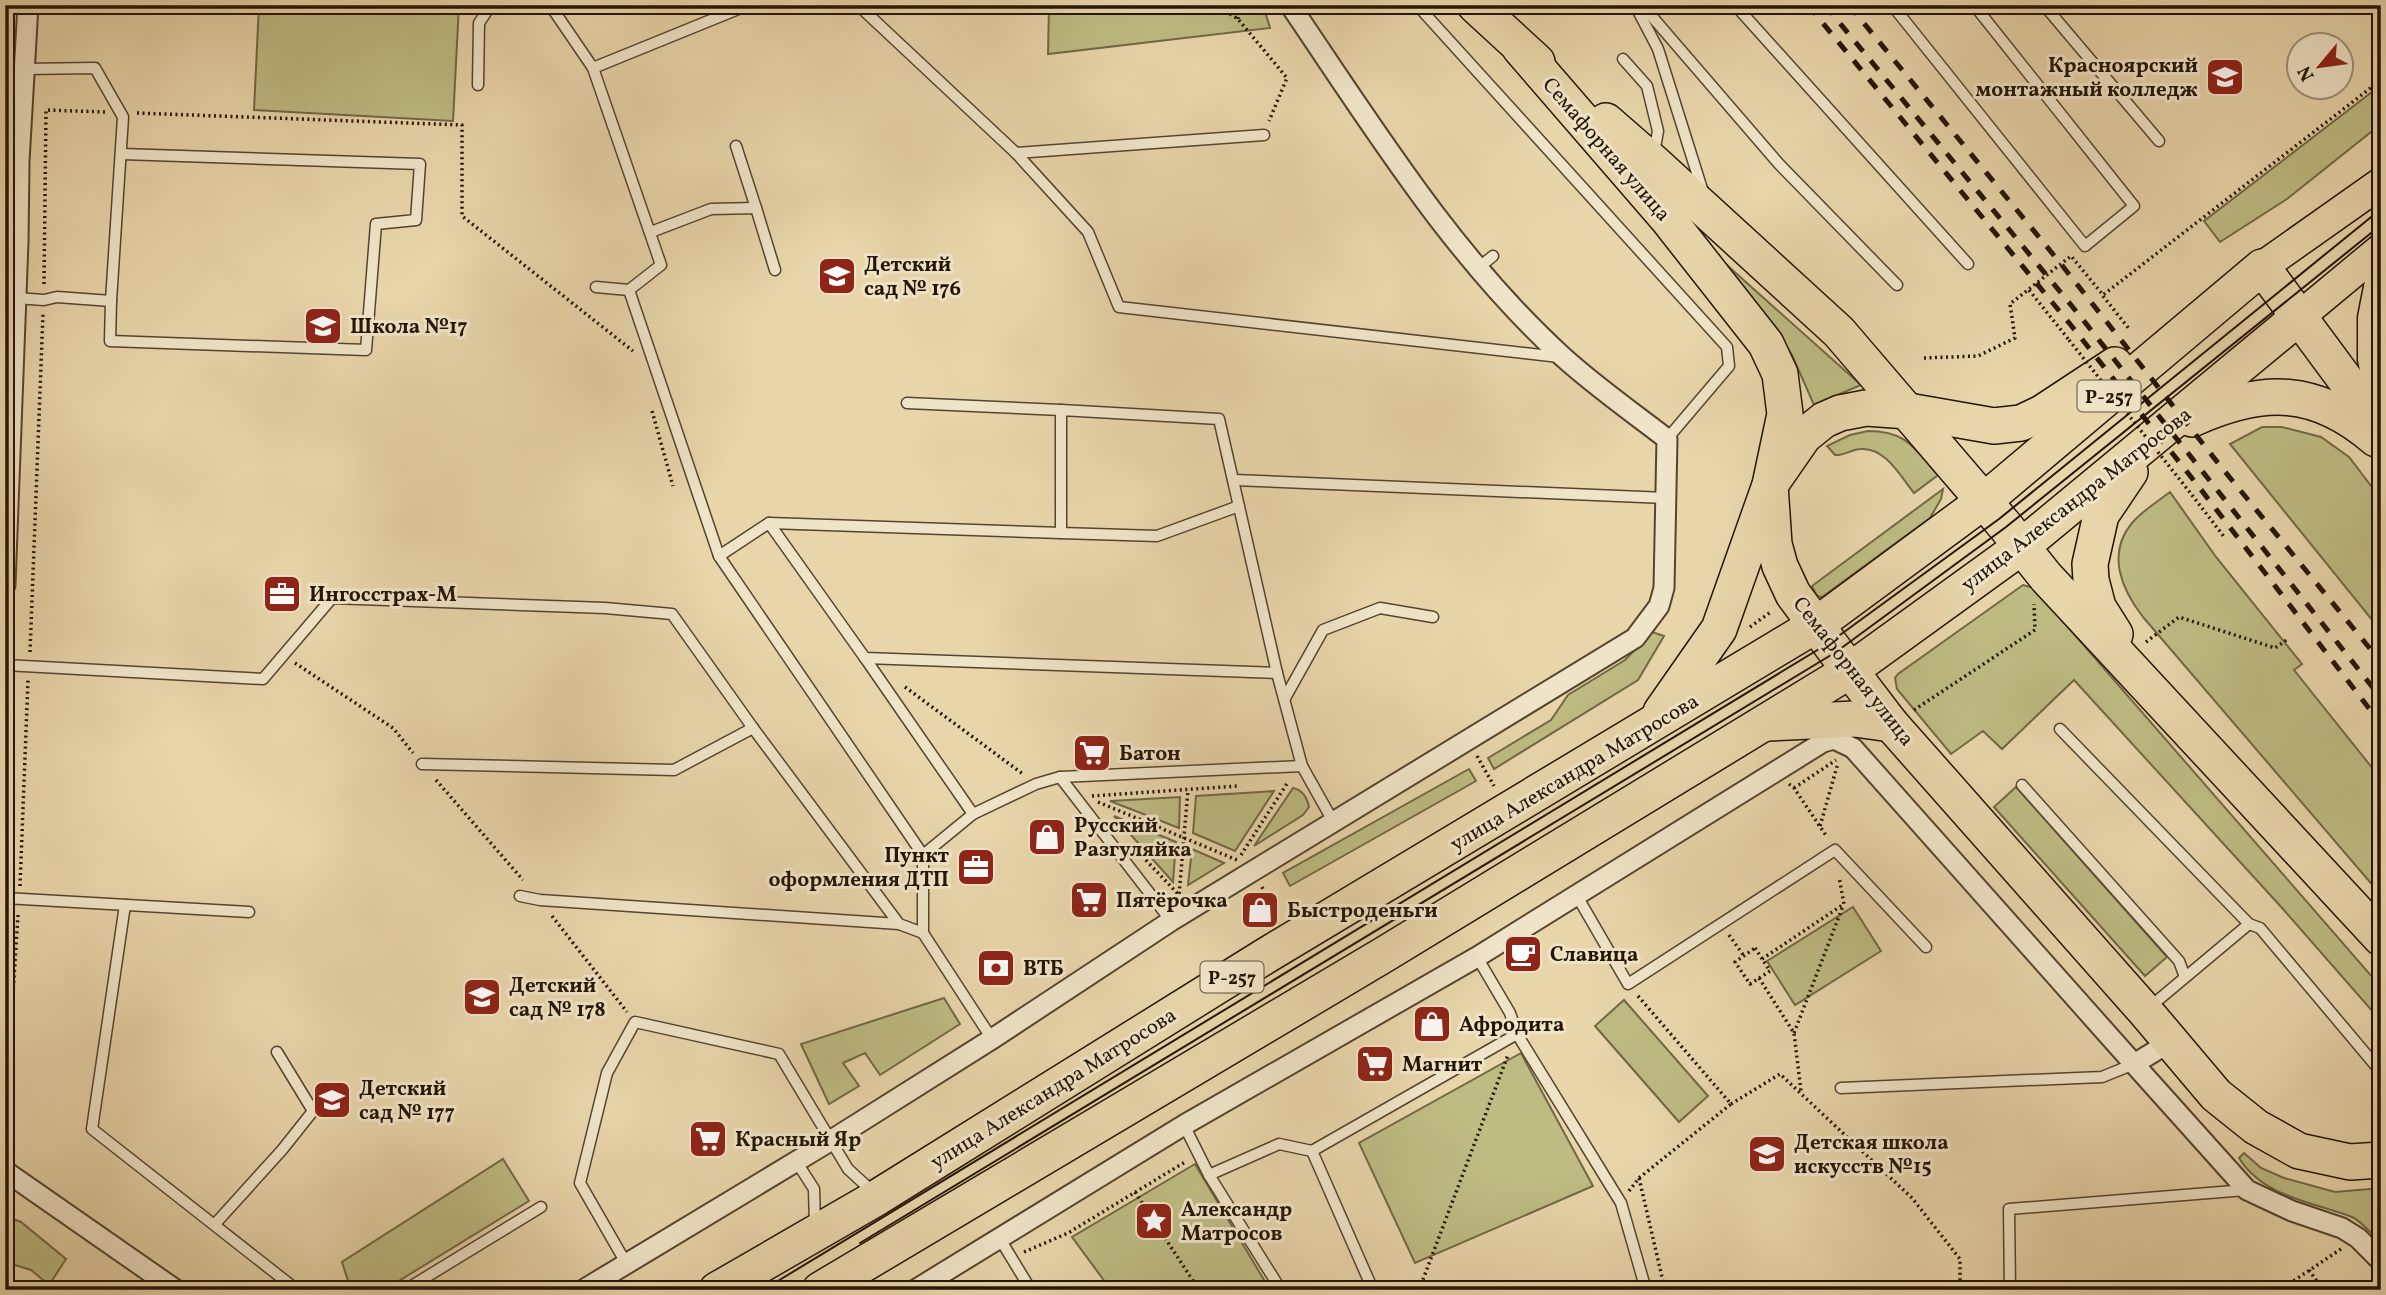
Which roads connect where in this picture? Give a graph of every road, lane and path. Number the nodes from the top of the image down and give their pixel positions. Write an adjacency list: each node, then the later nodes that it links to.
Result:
1 (28, 5): 21 (street)
2 (491, 5): 23 (lane)
3 (550, 5): 20 (lane)
4 (748, 5): 20 (lane)
5 (858, 5): 28 (lane)
6 (1216, 5): 17 (path)
7 (1239, 5): 17 (path)
8 (1290, 5): 53 (street)
9 (1417, 5): 62 (lane)
10 (1635, 5): 34 (lane)
11 (1642, 5): 41 (lane)
12 (1735, 5): 37 (lane)
13 (1892, 5): 14 (lane)
14 (1974, 5)
15 (2044, 5): 26 (lane)
16 (1482, 8): 18 (highway, Семафорная улица)
17 (1238, 19): 25 (path)
18 (1520, 48): 30 (highway, Семафорная улица); 65 (highway, Семафорная улица)
19 (1623, 59): 30 (lane)
20 (593, 68): 35 (lane)
21 (24, 69): 24 (lane); 31 (street)
22 (2381, 80): 46 (path)
23 (478, 85)
24 (122, 112): 29 (lane); 48 (path); 52 (path)
25 (1264, 135): 28 (lane)
26 (2159, 141)
27 (736, 146): 33 (lane)
28 (1016, 153): 53 (lane)
29 (122, 154): 49 (lane); 49 (lane)
30 (1652, 160): 34 (highway, Семафорная улица)
31 (12, 163): 47 (street)
32 (2381, 183): 38 (main road, улица Александра Матросова)
33 (756, 208): 35 (lane); 39 (lane)
34 (1710, 213): 59 (highway, Семафорная улица)
35 (650, 232): 43 (lane)
36 (2381, 249): 50 (main road, улица Александра Матросова)
37 (1968, 264)
38 (2262, 267): 45 (highway, улица Александра Матросова / Р-257); 50 (highway)
39 (775, 270)
40 (2381, 277): 55 (main road)
41 (1897, 285)
42 (596, 287): 43 (lane)
43 (629, 290): 74 (lane)
44 (2029, 290): 46 (path); 54 (path); 72 (path, bridge)
45 (2234, 290): 59 (highway); 68 (highway, улица Александра Матросова / Р-257)
46 (2103, 295): 51 (path)
47 (16, 298): 48 (lane); 75 (street)
48 (44, 300): 49 (lane); 86 (path)
49 (111, 301)
50 (2299, 317): 60 (highway); 61 (highway, улица Александра Матросова / Р-257)
51 (2130, 330)
52 (636, 353)
53 (1563, 358): 62 (street)
54 (1924, 358)
55 (2381, 399)
56 (907, 403): 58 (lane)
57 (651, 406): 66 (path)
58 (1060, 410): 64 (lane); 71 (lane)
59 (1908, 411): 65 (highway); 68 (highway, Семафорная улица)
60 (2381, 428)
61 (2163, 432): 63 (highway); 73 (highway, улица Александра Матросова / Р-257); 90 (highway)
62 (1667, 439): 67 (street)
63 (2381, 444)
64 (1234, 480): 67 (lane); 69 (lane)
65 (1770, 485): 79 (highway, Семафорная улица); 94 (highway)
66 (673, 486)
67 (1666, 498): 112 (street)
68 (1984, 501): 73 (highway, Семафорная улица); 79 (highway, улица Александра Матросова / Р-257)
69 (1239, 506): 71 (lane); 88 (lane)
70 (769, 523): 71 (lane); 74 (lane); 84 (lane)
71 (1061, 533)
72 (2225, 538)
73 (2021, 547): 87 (highway, улица Александра Матросова / Р-257); 90 (highway, Семафорная улица)
74 (719, 556): 116 (lane)
75 (5, 585)
76 (2034, 598): 92 (path)
77 (1776, 609): 80 (path)
78 (1433, 617): 91 (lane)
79 (1816, 625): 87 (highway, Семафорная улица); 94 (highway, улица Александра Матросова / Р-257)
80 (1746, 629)
81 (2288, 639): 82 (path)
82 (2144, 644)
83 (282, 656): 86 (lane); 95 (lane); 99 (path)
84 (865, 658): 88 (lane); 111 (lane)
85 (5, 664): 86 (lane)
86 (29, 667): 122 (path)
87 (1851, 670): 92 (highway, Семафорная улица); 93 (highway, улица Александра Матросова / Р-257)
88 (1277, 673): 91 (lane)
89 (897, 682): 103 (path)
90 (2147, 685): 132 (highway, Семафорная улица)
91 (1285, 698): 100 (lane)
92 (1903, 717): 93 (highway); 140 (highway, Семафорная улица)
93 (1765, 723): 179 (highway, улица Александра Матросова / Р-257)
94 (1652, 725): 163 (highway, улица Александра Матросова / Р-257)
95 (753, 728): 99 (lane); 128 (lane)
96 (2060, 729): 130 (lane)
97 (1475, 753): 107 (path)
98 (1840, 757): 113 (path)
99 (422, 764)
100 (1302, 766): 101 (lane); 112 (lane)
101 (1059, 777): 103 (lane); 127 (lane)
102 (1784, 781): 113 (path)
103 (1036, 783): 111 (lane)
104 (1276, 783): 114 (path)
105 (2022, 785): 137 (lane)
106 (1238, 786): 108 (path)
107 (1494, 788)
108 (1188, 790): 109 (path); 114 (path)
109 (1087, 797): 110 (path); 114 (path)
110 (1096, 807)
111 (973, 814): 116 (lane)
112 (1334, 823): 127 (street)
113 (1820, 827): 115 (path)
114 (1184, 838): 117 (path)
115 (1835, 850): 123 (path); 129 (lane); 133 (lane)
116 (923, 855): 131 (lane)
117 (1142, 856)
118 (1261, 887): 125 (path)
119 (1577, 895): 135 (street); 139 (lane); 146 (street)
120 (520, 896): 128 (lane)
121 (5, 898): 122 (lane)
122 (19, 898): 124 (lane); 151 (path)
123 (1844, 904): 136 (path); 142 (path)
124 (125, 905): 126 (lane); 166 (lane)
125 (1275, 910)
126 (249, 912)
127 (1171, 921): 143 (street)
128 (898, 923): 131 (lane)
129 (1720, 923): 134 (path); 139 (lane)
130 (2249, 924): 137 (lane); 147 (lane)
131 (923, 933): 143 (lane)
132 (2381, 938)
133 (1926, 947)
134 (1744, 956): 136 (path); 138 (path)
135 (1477, 957): 141 (lane); 152 (street)
136 (1762, 959): 138 (path)
137 (2185, 977): 140 (lane)
138 (1759, 978): 142 (path)
139 (1628, 984): 150 (path)
140 (2145, 1011): 144 (highway, Семафорная улица)
141 (1517, 1034): 154 (lane); 164 (lane); 185 (path)
142 (1794, 1034): 149 (path)
143 (992, 1039): 153 (street)
144 (2170, 1042): 146 (street); 156 (highway, Семафорная улица)
145 (277, 1052): 166 (lane)
146 (2134, 1065): 148 (lane); 161 (street)
147 (2381, 1072)
148 (1841, 1088)
149 (1801, 1093): 150 (path); 188 (path)
150 (1731, 1104): 160 (path)
151 (5, 1120)
152 (1184, 1125): 155 (lane); 168 (street)
153 (830, 1141): 157 (street); 163 (lane); 171 (lane)
154 (1312, 1151): 159 (lane); 184 (lane)
155 (1200, 1153): 159 (lane); 162 (path)
156 (2381, 1160)
157 (796, 1161): 167 (lane); 171 (street)
158 (5, 1171): 174 (street)
159 (1209, 1175): 183 (lane)
160 (1639, 1178): 164 (path); 187 (path)
161 (2246, 1190): 169 (street); 189 (lane)
162 (1134, 1191): 172 (path); 182 (path)
163 (878, 1196): 167 (highway, улица Александра Матросова / Р-257)
164 (1620, 1203): 186 (lane)
165 (541, 1207): 176 (lane)
166 (215, 1224): 175 (lane)
167 (815, 1235): 178 (highway, улица Александра Матросова / Р-257)
168 (1000, 1238): 172 (lane); 180 (street)
169 (2357, 1238): 170 (street); 173 (path)
170 (2381, 1261)
171 (626, 1263): 177 (street)
172 (1014, 1263): 181 (lane)
173 (2309, 1270): 190 (path); 191 (path)
174 (176, 1290)
175 (297, 1290)
176 (405, 1290)
177 (583, 1290)
178 (717, 1290)
179 (820, 1290)
180 (915, 1290)
181 (1031, 1290)
182 (1199, 1290)
183 (1281, 1290)
184 (1373, 1290)
185 (1419, 1290)
186 (1646, 1290)
187 (1665, 1290)
188 (1960, 1290)
189 (2010, 1290)
190 (2280, 1290)
191 (2323, 1290)

